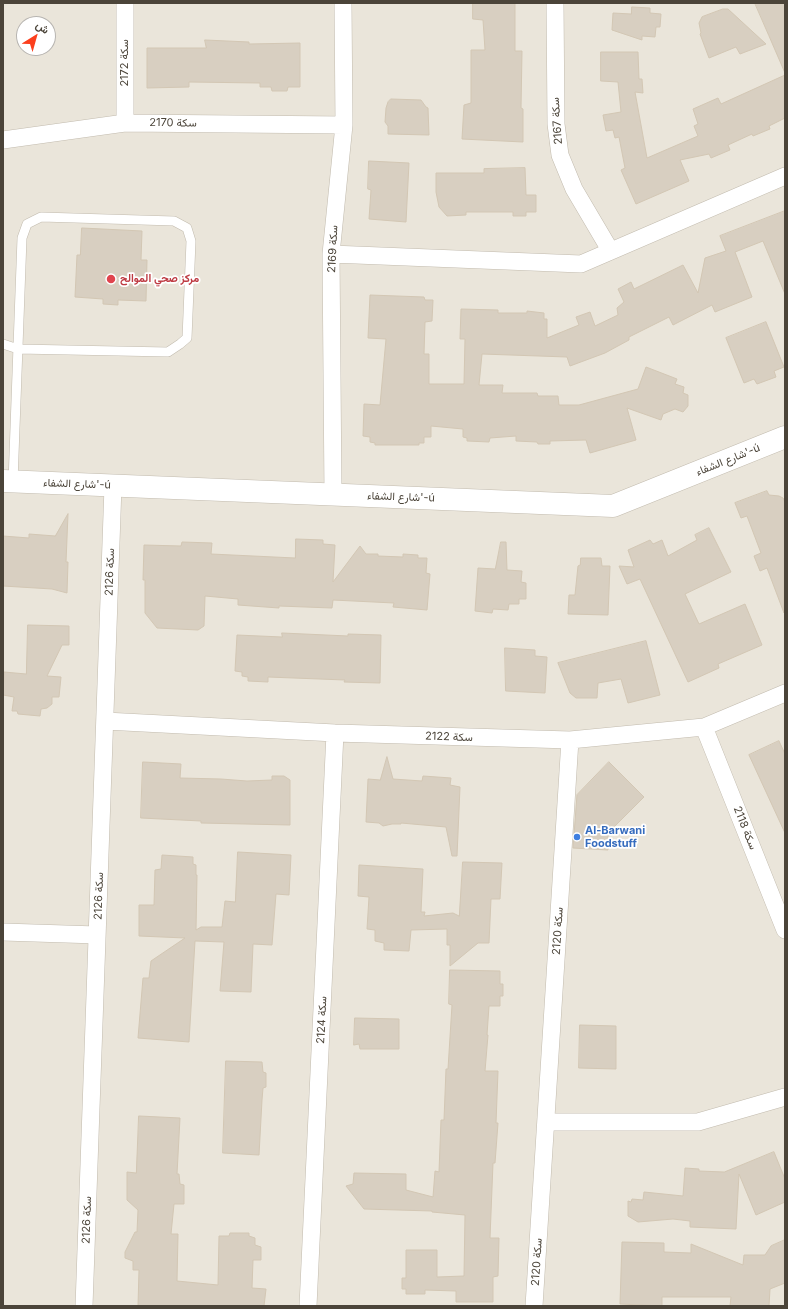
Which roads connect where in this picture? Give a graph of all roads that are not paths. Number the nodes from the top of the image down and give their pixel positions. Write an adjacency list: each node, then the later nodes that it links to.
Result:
1 (125, 3): 4 (street, سكة 2172)
2 (343, 3): 5 (street, سكة 2169)
3 (555, 3): 8 (street, سكة 2167)
4 (125, 123): 5 (street, سكة 2170); 6 (street, سكة 2170)
5 (344, 125): 9 (street, سكة 2169)
6 (3, 140)
7 (785, 176): 8 (street)
8 (610, 250): 9 (street)
9 (331, 254): 15 (street, سكة 2169)
10 (3, 344): 11 (lane)
11 (18, 349): 11 (lane); 13 (lane)
12 (785, 437): 15 (street, شارع الشفاء'-ú)
13 (8, 482): 14 (street, شارع الشفاء'-ú)
14 (113, 486): 15 (street, شارع الشفاء'-ú); 17 (street, سكة 2126)
15 (333, 495)
16 (785, 693): 18 (street, سكة 2122)
17 (105, 721): 19 (street, سكة 2122); 23 (street, سكة 2126)
18 (704, 727): 20 (street, سكة 2122); 21 (street, سكة 2118)
19 (335, 734): 20 (street, سكة 2122); 27 (street, سكة 2124)
20 (570, 740): 25 (street, سكة 2120)
21 (785, 930)
22 (3, 932): 23 (street)
23 (97, 935): 26 (street, سكة 2126)
24 (785, 1097): 25 (street)
25 (546, 1122): 28 (street, سكة 2120)
26 (84, 1306)
27 (308, 1306)
28 (534, 1306)

